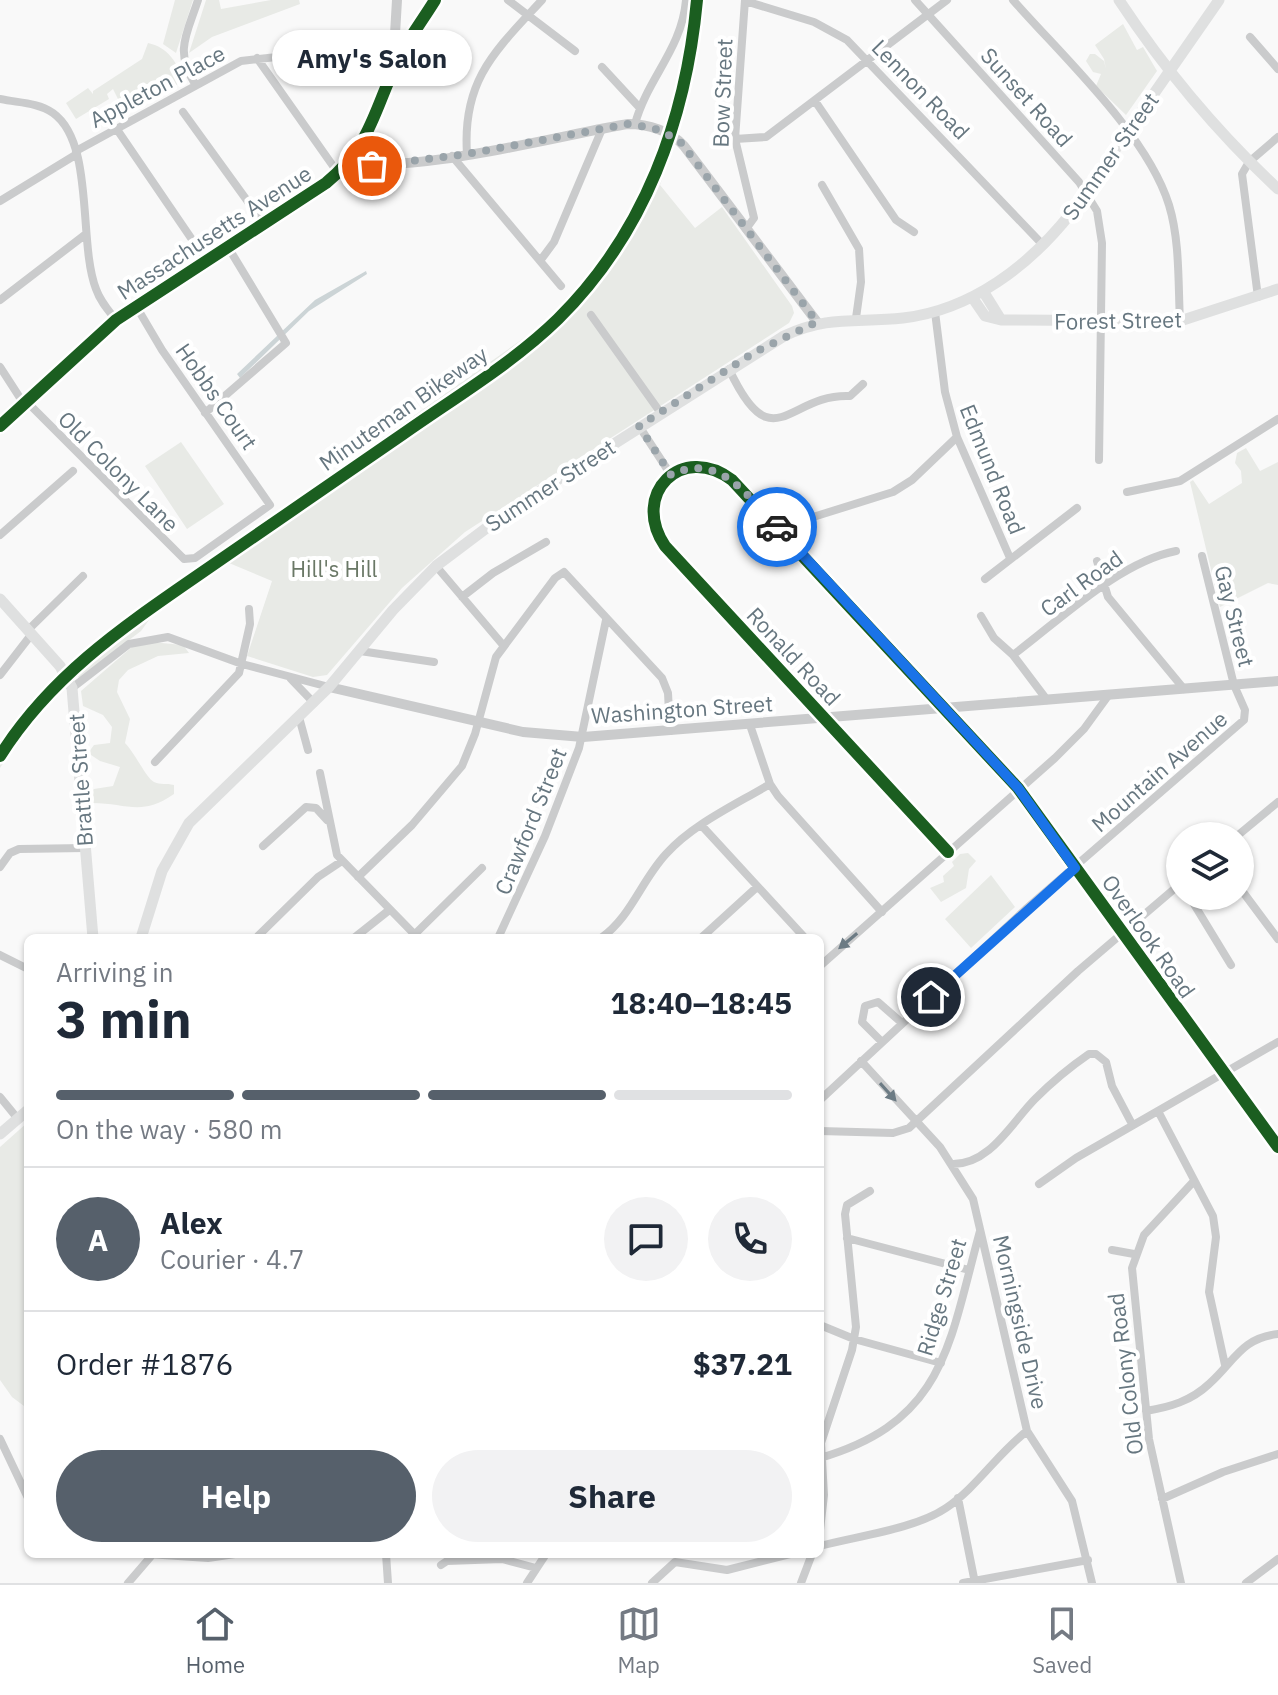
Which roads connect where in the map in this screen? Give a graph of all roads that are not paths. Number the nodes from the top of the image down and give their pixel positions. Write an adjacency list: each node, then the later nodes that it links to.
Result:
1 (198, 0): 23 (street)
2 (397, 0): 17 (street)
3 (435, 0): 17 (main road, Massachusetts Avenue)
4 (508, 0): 13 (street)
5 (542, 0): 13 (street)
6 (686, 0): 26 (street)
7 (915, 0): 14 (street, Sunset Road)
8 (947, 0): 14 (street)
9 (1013, 0): 31 (street)
10 (1119, 0): 22 (main road)
11 (1219, 0): 22 (main road, Summer Street)
12 (745, 1): 19 (street, Lennon Road); 33 (street, Bow Street)
13 (528, 15): 16 (street); 35 (street)
14 (928, 15): 19 (street); 42 (street, Sunset Road)
15 (1250, 37): 21 (street)
16 (575, 51)
17 (401, 53): 18 (street, Appleton Place); 37 (main road, Massachusetts Avenue)
18 (257, 58): 23 (street, Appleton Place); 39 (street)
19 (869, 61): 25 (street); 48 (street, Lennon Road)
20 (602, 67): 26 (street)
21 (1278, 69)
22 (1168, 72): 31 (main road, Summer Street); 38 (main road)
23 (195, 84): 29 (street, Appleton Place)
24 (2, 101): 34 (street)
25 (815, 101): 33 (street); 46 (street)
26 (639, 107): 28 (street)
27 (183, 112): 44 (street)
28 (635, 124): 30 (street); 45 (street)
29 (116, 128): 34 (street, Appleton Place); 50 (street)
30 (602, 129): 35 (street); 51 (street)
31 (1128, 131): 42 (main road, Summer Street); 62 (street)
32 (1278, 137): 38 (street)
33 (735, 139): 45 (street, Bow Street)
34 (76, 153): 43 (street, Appleton Place); 47 (street)
35 (467, 154): 36 (street)
36 (452, 156): 37 (street); 51 (street)
37 (354, 159): 39 (main road, Massachusetts Avenue)
38 (1249, 162): 41 (main road); 55 (street)
39 (338, 173): 44 (main road, Massachusetts Avenue)
40 (822, 185): 60 (street)
41 (1278, 189)
42 (1086, 192): 48 (main road, Summer Street); 64 (street, Sunset Road)
43 (0, 201)
44 (264, 224): 49 (main road, Massachusetts Avenue)
45 (746, 229): 63 (street)
46 (914, 232)
47 (86, 234): 56 (street); 61 (street)
48 (1043, 245): 54 (main road, Summer Street)
49 (228, 247): 50 (main road, Massachusetts Avenue); 70 (street)
50 (206, 260): 57 (main road, Massachusetts Avenue)
51 (540, 261): 52 (street)
52 (561, 286)
53 (1278, 289): 55 (main road, Forest Street)
54 (977, 294): 58 (main road, Summer Street); 64 (main road, Forest Street)
55 (1258, 297): 62 (main road, Forest Street)
56 (0, 300)
57 (136, 306): 61 (main road, Massachusetts Avenue); 70 (street, Hobbs Court)
58 (935, 312): 60 (main road, Summer Street); 74 (street, Edmund Road)
59 (591, 315): 69 (street)
60 (856, 318): 63 (main road, Summer Street)
61 (116, 320): 68 (main road, Massachusetts Avenue)
62 (1180, 321): 64 (main road, Forest Street)
63 (817, 322): 66 (main road, Summer Street)
64 (1101, 322): 75 (street, Sunset Road)
65 (0, 367): 68 (street)
66 (729, 369): 67 (street); 69 (main road, Summer Street)
67 (863, 384)
68 (25, 402): 72 (main road, Massachusetts Avenue); 79 (street, Old Colony Lane)
69 (660, 412): 73 (main road, Summer Street)
70 (205, 413): 79 (street, Hobbs Court)
71 (1278, 419): 78 (street)
72 (0, 426)
73 (639, 426): 77 (street); 88 (main road, Summer Street)
74 (957, 437): 81 (street); 86 (street, Edmund Road)
75 (1099, 460)
76 (73, 471): 82 (street)
77 (671, 475): 81 (street, Overlook Road); 115 (street, Ronald Road)
78 (1127, 492)
79 (270, 505)
80 (1077, 508): 86 (street)
81 (778, 528): 113 (street, Overlook Road)
82 (0, 535)
83 (546, 542): 92 (street)
84 (1176, 551): 91 (street, Carl Road)
85 (1202, 556): 106 (street, Gay Street)
86 (1010, 558): 90 (street, Edmund Road)
87 (1097, 561): 91 (street)
88 (436, 566): 92 (street); 99 (main road, Summer Street)
89 (83, 576): 97 (street)
90 (985, 579)
91 (1103, 588): 100 (street, Carl Road); 109 (street)
92 (462, 597): 98 (street)
93 (3, 602): 97 (main road, Brattle Street)
94 (249, 609): 102 (street)
95 (981, 616): 100 (street)
96 (606, 620): 98 (street); 118 (street); 119 (street, Crawford Street)
97 (30, 632): 103 (street); 108 (main road, Brattle Street)
98 (503, 645): 116 (street)
99 (360, 651): 101 (street); 107 (main road, Summer Street)
100 (1013, 655): 111 (street)
101 (434, 662)
102 (242, 664): 104 (street, Washington Street); 108 (street, Washington Street); 121 (street)
103 (0, 675)
104 (287, 676): 107 (street, Washington Street); 112 (street)
105 (1278, 681): 106 (street, Washington Street)
106 (1234, 685): 109 (street, Washington Street); 135 (street, Mountain Avenue)
107 (329, 687): 112 (main road, Summer Street); 116 (street, Washington Street)
108 (72, 688): 130 (main road, Brattle Street)
109 (1184, 689): 110 (street, Washington Street)
110 (1108, 696): 111 (street, Washington Street); 124 (street)
111 (1047, 700): 113 (street, Washington Street)
112 (314, 703): 114 (main road, Summer Street)
113 (943, 708): 115 (street, Washington Street); 124 (street, Overlook Road)
114 (299, 717): 120 (street); 145 (main road, Summer Street)
115 (824, 717): 117 (street, Washington Street); 131 (street, Ronald Road)
116 (479, 722): 119 (street, Washington Street); 136 (street)
117 (750, 725): 118 (street, Washington Street); 123 (street)
118 (670, 731): 119 (street, Washington Street)
119 (583, 737): 150 (street, Crawford Street)
120 (308, 750)
121 (155, 762)
122 (320, 773): 126 (street)
123 (770, 784): 128 (street); 142 (street)
124 (1018, 788): 131 (street); 135 (street, Overlook Road)
125 (1276, 807): 127 (street)
126 (327, 821): 129 (street); 132 (street)
127 (1254, 823)
128 (702, 826): 137 (street); 151 (street)
129 (263, 846)
130 (85, 848): 133 (street); 144 (main road, Brattle Street)
131 (948, 852): 142 (street)
132 (342, 861): 136 (street); 146 (street)
133 (0, 867)
134 (482, 868): 149 (street)
135 (1075, 868): 143 (street, Overlook Road); 159 (street, Mountain Avenue)
136 (358, 877): 141 (street)
137 (757, 887): 152 (street); 153 (street)
138 (1166, 896): 143 (street)
139 (1254, 907): 154 (street)
140 (1198, 910): 157 (street)
141 (388, 911): 147 (street); 148 (street)
142 (882, 912): 156 (street, one-way to 156)
143 (1123, 933): 163 (street, Overlook Road); 169 (street)
144 (93, 934)
145 (142, 934)
146 (260, 934)
147 (359, 934)
148 (414, 934)
149 (418, 934)
150 (500, 934)
151 (605, 934)
152 (705, 934)
153 (801, 934)
154 (1278, 939)
155 (0, 955): 158 (street)
156 (824, 958)
157 (1231, 965)
158 (24, 967)
159 (902, 1023): 160 (street, Mountain Avenue); 160 (street)
160 (882, 1042): 162 (street, Mountain Avenue)
161 (1278, 1042): 163 (street)
162 (861, 1061): 164 (street, Mountain Avenue); 169 (street, Morningside Drive, one-way to 169)
163 (1224, 1075): 166 (street); 173 (street, Overlook Road)
164 (824, 1096)
165 (0, 1097): 168 (street)
166 (1158, 1111): 170 (street); 175 (street)
167 (24, 1114): 168 (main road)
168 (18, 1119): 172 (main road)
169 (916, 1122): 171 (street); 174 (street, Morningside Drive)
170 (1132, 1124): 174 (street); 176 (street)
171 (824, 1131)
172 (0, 1134)
173 (1278, 1147)
174 (952, 1164): 178 (street, Morningside Drive)
175 (1194, 1181): 181 (street); 187 (street)
176 (1039, 1184)
177 (870, 1191): 179 (street)
178 (981, 1226): 182 (street, Ridge Street); 190 (street, Morningside Drive)
179 (847, 1238): 182 (street); 185 (street)
180 (1112, 1250): 181 (street)
181 (1134, 1254): 188 (street, Old Colony Road)
182 (969, 1270): 186 (street, Ridge Street)
183 (824, 1327): 185 (street)
184 (1278, 1334): 187 (street)
185 (854, 1339): 186 (street); 189 (street)
186 (941, 1363): 193 (street, Ridge Street)
187 (1225, 1365): 188 (street)
188 (1146, 1411): 196 (street, Old Colony Road)
189 (824, 1429)
190 (1027, 1431): 195 (street); 206 (street, Morningside Drive)
191 (0, 1439): 194 (street)
192 (1278, 1454): 196 (street)
193 (824, 1457)
194 (24, 1490)
195 (958, 1498): 197 (street); 209 (street)
196 (1162, 1499): 217 (street, Old Colony Road)
197 (824, 1545)
198 (148, 1558): 210 (street)
199 (386, 1558): 211 (street)
200 (480, 1558): 207 (street)
201 (508, 1558): 208 (street)
202 (543, 1558): 208 (street)
203 (774, 1558): 213 (street)
204 (810, 1558): 214 (street)
205 (1278, 1559): 218 (street)
206 (1088, 1560): 209 (street); 216 (street, Morningside Drive)
207 (441, 1565)
208 (536, 1568): 212 (street)
209 (975, 1582): 215 (street)
210 (128, 1583)
211 (388, 1583)
212 (527, 1583)
213 (652, 1583)
214 (801, 1583)
215 (963, 1583)
216 (1092, 1583)
217 (1181, 1583)
218 (1246, 1583)

